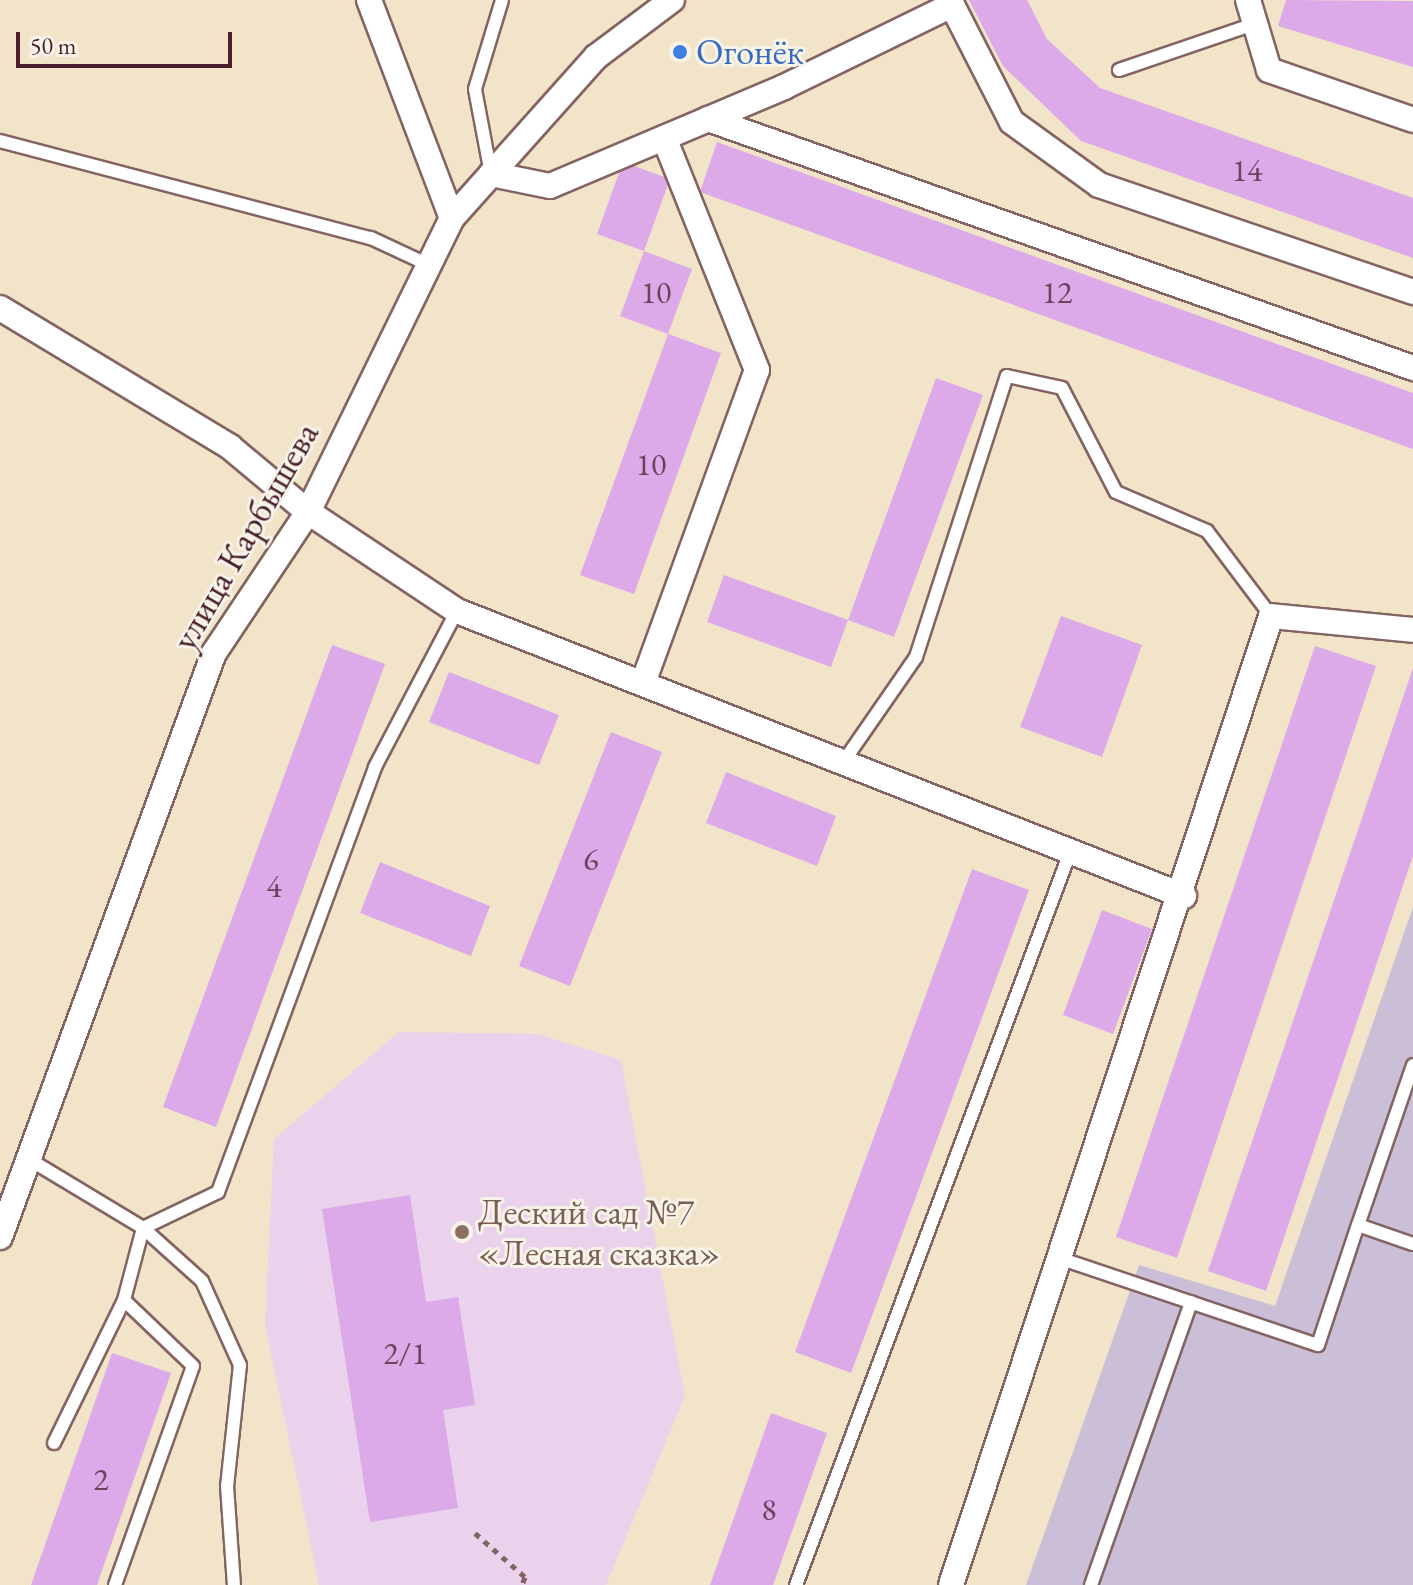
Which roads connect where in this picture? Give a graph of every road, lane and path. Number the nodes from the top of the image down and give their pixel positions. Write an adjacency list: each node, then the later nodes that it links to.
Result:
1 (369, 0): 12 (street)
2 (502, 0): 11 (lane)
3 (672, 0): 11 (street, улица Карбышева)
4 (1248, 0): 5 (street)
5 (1254, 24): 6 (lane); 8 (street)
6 (1119, 70)
7 (708, 119): 9 (street); 14 (street); 16 (street)
8 (1413, 120)
9 (664, 138): 11 (street); 21 (street)
10 (0, 141): 13 (lane)
11 (491, 174): 12 (street, улица Карбышева)
12 (452, 218): 13 (street, улица Карбышева)
13 (429, 265): 17 (street, улица Карбышева)
14 (1413, 292)
15 (0, 308): 17 (street)
16 (1413, 368)
17 (308, 512): 18 (street); 26 (street, улица Карбышева)
18 (457, 611): 21 (street); 28 (lane)
19 (1271, 616): 20 (street); 22 (lane); 24 (street)
20 (1413, 630)
21 (643, 683): 22 (street)
22 (844, 761): 23 (street)
23 (1071, 850): 24 (street); 39 (lane)
24 (1184, 896): 31 (street)
25 (1413, 1065): 27 (lane)
26 (25, 1158): 28 (lane); 29 (street, улица Карбышева)
27 (1358, 1225): 30 (lane); 33 (lane)
28 (143, 1228): 32 (lane); 37 (lane)
29 (0, 1237)
30 (1413, 1244)
31 (1062, 1259): 33 (lane); 40 (street)
32 (124, 1300): 34 (lane); 36 (lane)
33 (1191, 1302): 41 (lane)
34 (54, 1443)
35 (475, 1533): 38 (path)
36 (115, 1585)
37 (234, 1585)
38 (522, 1585)
39 (796, 1585)
40 (951, 1585)
41 (1091, 1585)

